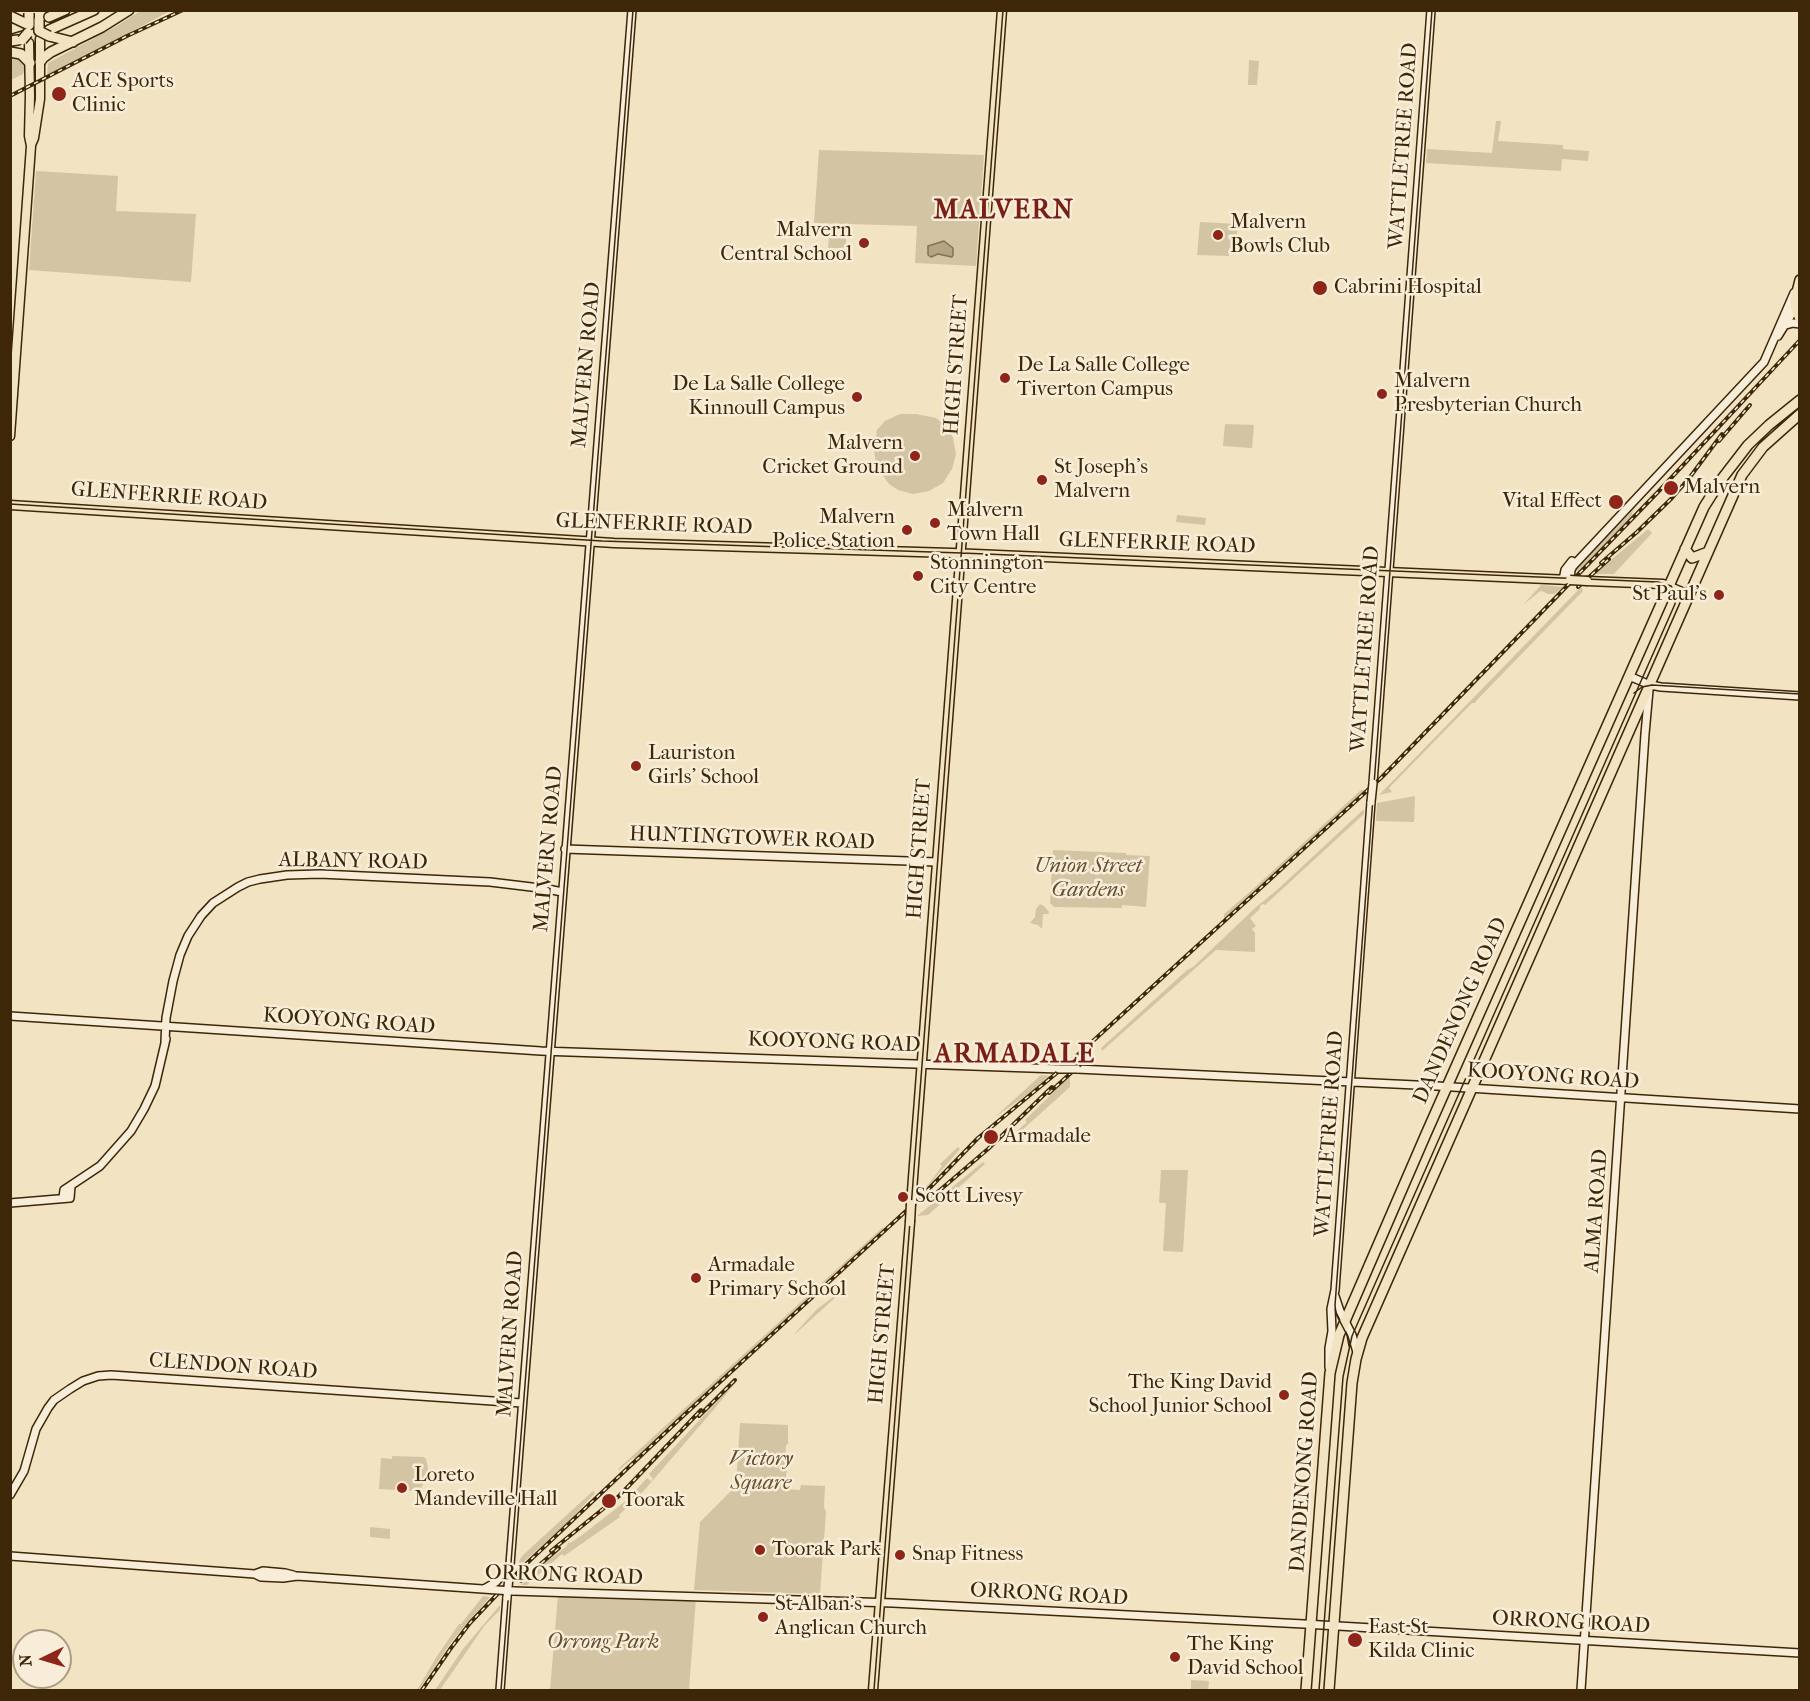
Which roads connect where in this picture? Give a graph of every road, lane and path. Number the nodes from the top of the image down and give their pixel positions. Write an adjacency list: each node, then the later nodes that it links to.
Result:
1 (29, 10): 10 (highway, bridge)
2 (65, 10): 8 (highway)
3 (94, 10): 10 (highway)
4 (129, 10): 11 (highway)
5 (632, 10): 28 (street, MALVERN ROAD)
6 (1002, 10): 31 (main road, HIGH STREET)
7 (1431, 10): 32 (street, WATTLETREE ROAD)
8 (47, 14): 10 (highway)
9 (10, 16): 10 (highway, bridge)
10 (34, 29): 11 (highway); 12 (highway, bridge); 13 (main road); 14 (main road)
11 (73, 42): 13 (highway)
12 (13, 46): 14 (highway)
13 (40, 62): 15 (main road)
14 (30, 63): 15 (main road)
15 (31, 146): 24 (main road)
16 (1799, 282): 17 (highway); 21 (street)
17 (1798, 303): 18 (highway); 20 (street)
18 (1800, 319)
19 (1800, 324): 20 (street)
20 (1786, 325): 21 (street)
21 (1774, 341): 33 (street)
22 (1800, 400): 25 (highway, DANDENONG ROAD)
23 (1800, 414): 26 (highway, DANDENONG ROAD)
24 (10, 436)
25 (1728, 471): 26 (highway); 29 (highway, DANDENONG ROAD)
26 (1742, 475): 30 (highway, DANDENONG ROAD)
27 (10, 505): 28 (main road, GLENFERRIE ROAD)
28 (590, 542): 31 (main road, GLENFERRIE ROAD); 41 (street, MALVERN ROAD)
29 (1685, 549): 30 (highway); 34 (highway, DANDENONG ROAD)
30 (1708, 552): 35 (highway, DANDENONG ROAD)
31 (960, 554): 32 (main road, GLENFERRIE ROAD); 42 (main road, HIGH STREET)
32 (1388, 572): 33 (main road, GLENFERRIE ROAD); 48 (street, WATTLETREE ROAD, bridge)
33 (1568, 580): 34 (main road, GLENFERRIE ROAD, bridge)
34 (1669, 585): 35 (main road, GLENFERRIE ROAD); 36 (highway, DANDENONG ROAD)
35 (1689, 595): 37 (highway, DANDENONG ROAD)
36 (1629, 676): 37 (street); 49 (highway, DANDENONG ROAD)
37 (1650, 685): 38 (street); 39 (highway, DANDENONG ROAD); 40 (street, ALMA ROAD)
38 (1800, 696)
39 (1633, 722): 40 (street); 50 (highway, DANDENONG ROAD)
40 (1645, 734): 51 (street, ALMA ROAD)
41 (565, 849): 42 (street, HUNTINGTOWER ROAD); 43 (street, MALVERN ROAD)
42 (937, 862): 47 (main road, HIGH STREET)
43 (562, 890): 45 (street, ALBANY ROAD); 46 (street, MALVERN ROAD)
44 (10, 1016): 45 (street, KOOYONG ROAD)
45 (167, 1027): 46 (street, KOOYONG ROAD); 53 (street, ALBANY ROAD)
46 (550, 1051): 47 (street, KOOYONG ROAD); 58 (street, MALVERN ROAD)
47 (922, 1063): 48 (street, KOOYONG ROAD, bridge); 64 (main road, HIGH STREET, bridge)
48 (1351, 1082): 49 (street, KOOYONG ROAD); 54 (street, WATTLETREE ROAD)
49 (1448, 1087): 50 (street, KOOYONG ROAD); 55 (highway, DANDENONG ROAD)
50 (1471, 1089): 51 (street, KOOYONG ROAD); 56 (highway, DANDENONG ROAD)
51 (1621, 1098): 52 (street, KOOYONG ROAD); 67 (street, ALMA ROAD)
52 (1800, 1109)
53 (10, 1203)
54 (1335, 1290): 55 (street, WATTLETREE ROAD); 57 (street, WATTLETREE ROAD)
55 (1345, 1321): 56 (street, WATTLETREE ROAD); 57 (highway, DANDENONG ROAD)
56 (1357, 1354): 66 (highway, DANDENONG ROAD)
57 (1329, 1379): 65 (highway, DANDENONG ROAD)
58 (522, 1403): 59 (street, CLENDON ROAD); 61 (street, MALVERN ROAD)
59 (10, 1495)
60 (10, 1557): 62 (street, ORRONG ROAD)
61 (510, 1566): 62 (street); 63 (street, MALVERN ROAD, bridge)
62 (482, 1589): 63 (street, ORRONG ROAD, bridge)
63 (510, 1593): 64 (street, ORRONG ROAD); 69 (street, MALVERN ROAD)
64 (880, 1603): 65 (street, ORRONG ROAD); 70 (main road, HIGH STREET)
65 (1312, 1624): 66 (street, ORRONG ROAD); 71 (highway, DANDENONG ROAD)
66 (1334, 1626): 67 (street, ORRONG ROAD); 72 (highway, DANDENONG ROAD)
67 (1584, 1640): 68 (street, ORRONG ROAD); 73 (street, ALMA ROAD)
68 (1800, 1653)
69 (500, 1690)
70 (873, 1690)
71 (1306, 1690)
72 (1329, 1690)
73 (1581, 1690)

